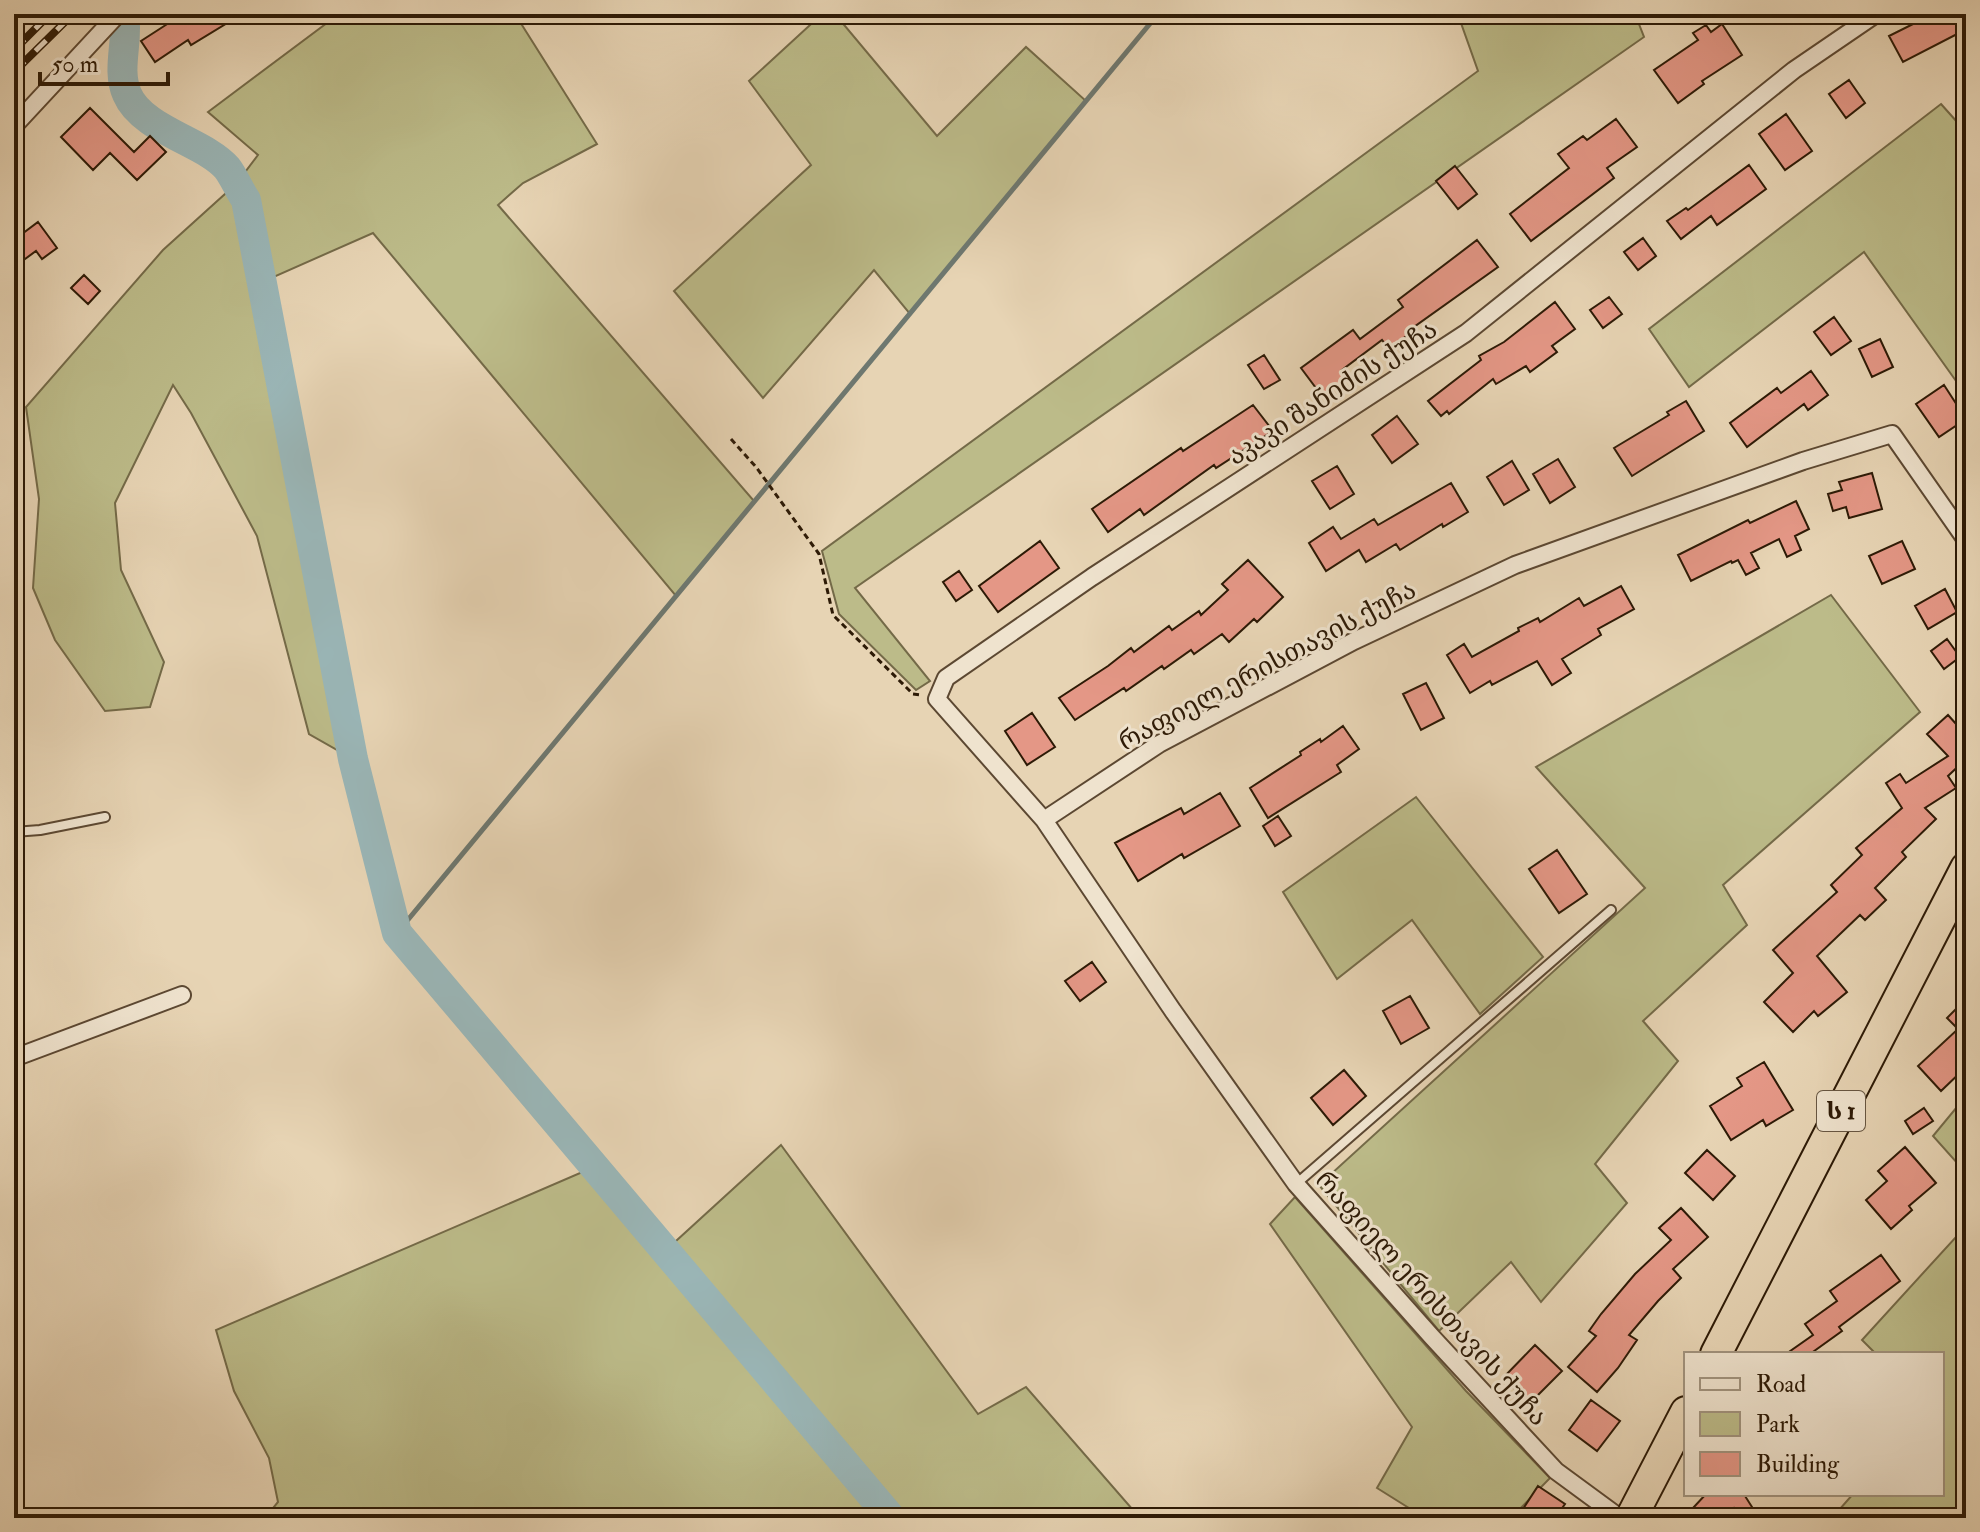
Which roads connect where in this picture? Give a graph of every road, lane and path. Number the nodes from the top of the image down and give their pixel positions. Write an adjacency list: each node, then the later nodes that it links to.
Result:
1 (1876, 14): 6 (street, აკაკი შანიძის ქუჩა)
2 (117, 15): 3 (street)
3 (14, 126)
4 (731, 439): 6 (path)
5 (1966, 540): 8 (street, რაფიელ ერისთავის ქუჩა)
6 (937, 699): 8 (street)
7 (105, 817): 9 (lane)
8 (1044, 820): 14 (street, რაფიელ ერისთავის ქუჩა)
9 (14, 832)
10 (1966, 868): 15 (highway, ს 1)
11 (1611, 910): 14 (lane)
12 (182, 995): 13 (street)
13 (14, 1058)
14 (1296, 1184): 17 (street, რაფიელ ერისთავის ქუჩა)
15 (1717, 1352)
16 (1684, 1416): 18 (highway)
17 (1620, 1518)
18 (1631, 1518)

